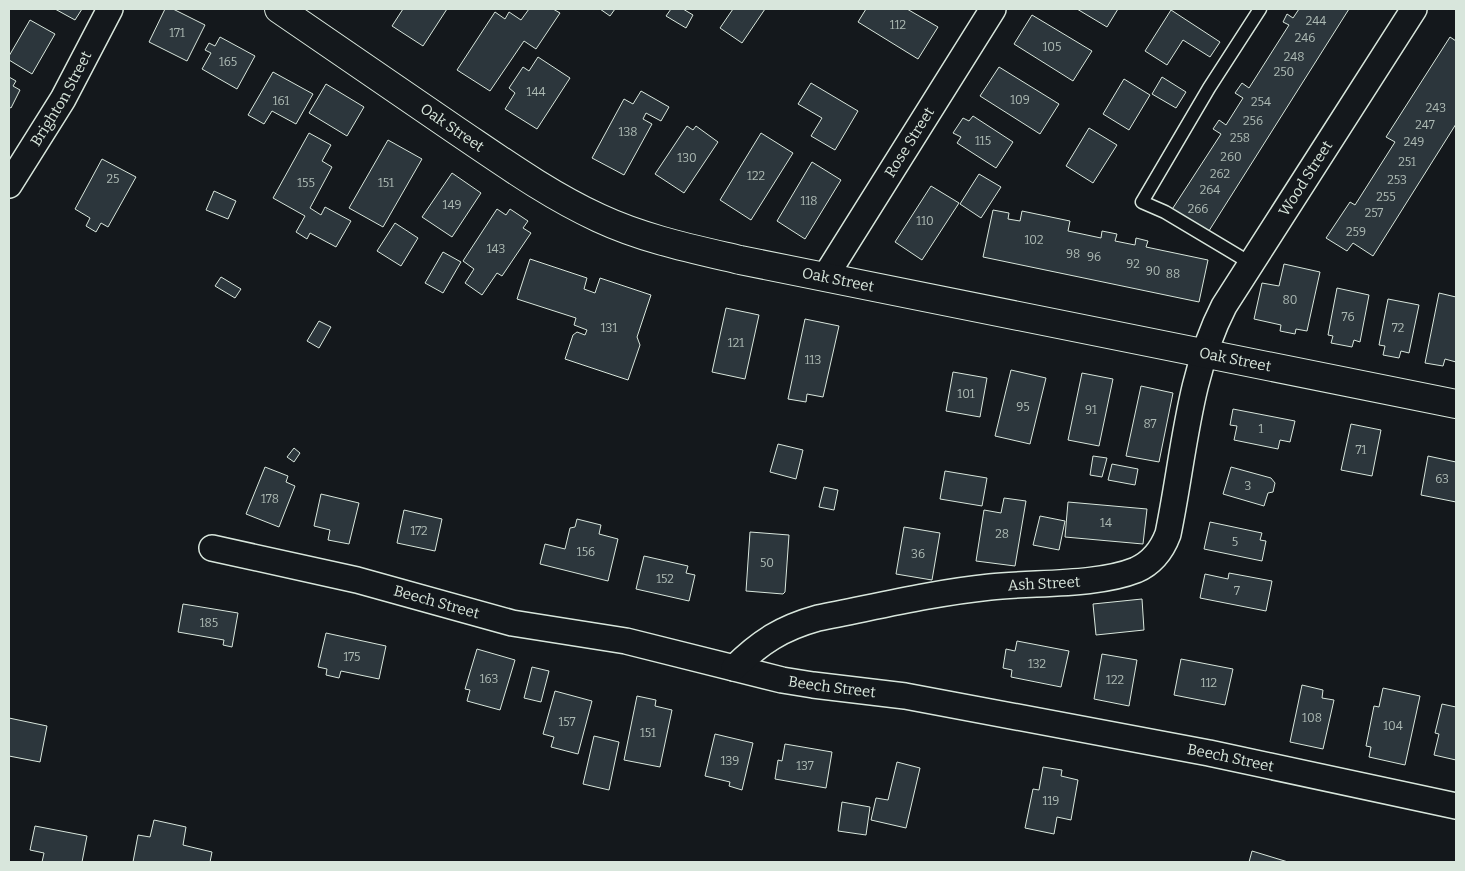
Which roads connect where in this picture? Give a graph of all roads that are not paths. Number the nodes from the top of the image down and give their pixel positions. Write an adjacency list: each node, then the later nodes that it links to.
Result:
1 (110, 9): 6 (street, Brighton Street)
2 (279, 9): 8 (street, Oak Street)
3 (993, 9): 8 (street, Rose Street)
4 (1260, 9): 7 (lane)
5 (1414, 9): 7 (street, Wood Street)
6 (9, 185)
7 (1252, 264): 9 (street, Wood Street)
8 (826, 277): 9 (street, Oak Street)
9 (1204, 354): 10 (street, Oak Street); 12 (street, Ash Street)
10 (1456, 404)
11 (212, 548): 12 (street, Beech Street)
12 (734, 668): 13 (street, Beech Street)
13 (1456, 806)

